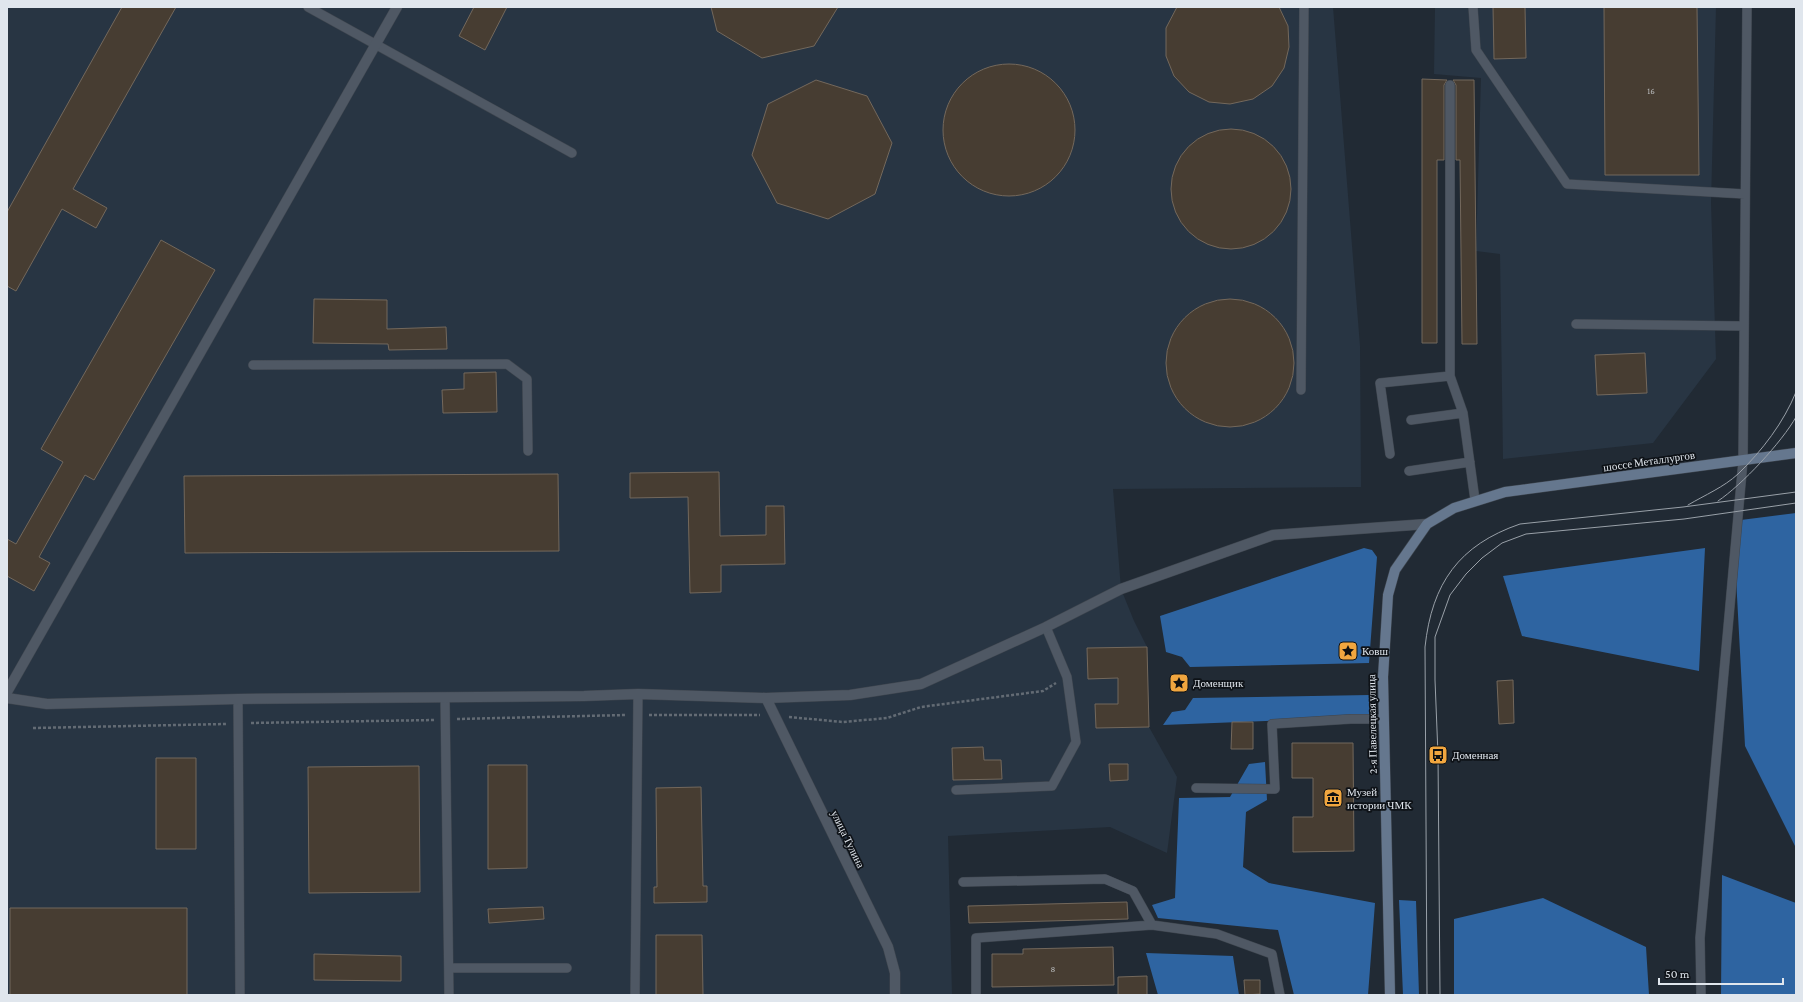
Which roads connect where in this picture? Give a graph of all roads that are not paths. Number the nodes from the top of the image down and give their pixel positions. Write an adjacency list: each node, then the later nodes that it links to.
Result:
1 (308, 7): 6 (lane)
2 (397, 7): 6 (street)
3 (1304, 7): 14 (lane)
4 (1473, 7): 9 (lane)
5 (1747, 7): 9 (lane)
6 (376, 45): 8 (lane); 27 (street)
7 (1450, 85): 13 (lane)
8 (572, 153)
9 (1745, 194): 11 (lane)
10 (1576, 324): 11 (lane)
11 (1744, 326): 20 (lane)
12 (252, 364): 17 (lane)
13 (1450, 376): 15 (lane); 19 (lane)
14 (1301, 390)
15 (1463, 413): 16 (lane); 21 (lane)
16 (1411, 420)
17 (528, 451)
18 (1796, 453): 20 (main road, шоссе Металлургов)
19 (1390, 454)
20 (1743, 461): 23 (main road, шоссе Металлургов); 47 (lane)
21 (1470, 462): 22 (lane); 24 (lane)
22 (1409, 471)
23 (1505, 492): 24 (main road, 2-я Павелецкая улица)
24 (1475, 500): 25 (main road, 2-я Павелецкая улица)
25 (1427, 524): 26 (street); 33 (main road, 2-я Павелецкая улица)
26 (1046, 627): 31 (street); 35 (lane)
27 (7, 692)
28 (638, 694): 30 (street); 31 (street); 42 (lane)
29 (7, 698): 32 (street)
30 (445, 698): 32 (street); 38 (lane)
31 (766, 698): 43 (street, улица Тулина)
32 (238, 699): 40 (lane)
33 (1383, 719): 34 (lane); 46 (main road, 2-я Павелецкая улица)
34 (1196, 788)
35 (956, 790)
36 (963, 882): 37 (lane)
37 (1152, 925): 44 (lane); 45 (lane)
38 (449, 968): 39 (lane); 41 (lane)
39 (567, 968)
40 (240, 995)
41 (449, 995)
42 (635, 995)
43 (895, 995)
44 (976, 995)
45 (1280, 995)
46 (1390, 995)
47 (1701, 995)

